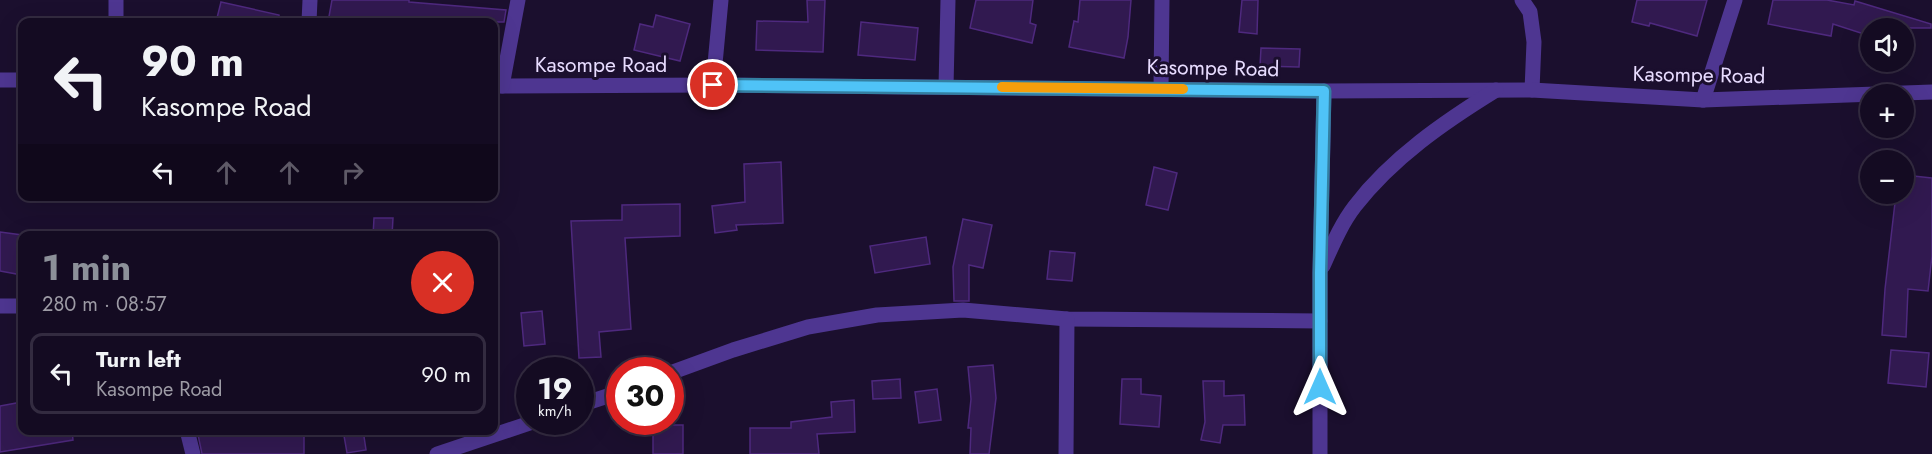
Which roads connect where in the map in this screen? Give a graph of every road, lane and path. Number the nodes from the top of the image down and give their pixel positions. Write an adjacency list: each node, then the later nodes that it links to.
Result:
1 (116, 0): 9 (street)
2 (310, 0): 10 (street)
3 (518, 0): 14 (street)
4 (721, 0): 13 (street)
5 (948, 0): 15 (street)
6 (1162, 0): 16 (street)
7 (1735, 0): 21 (street)
8 (1529, 4): 18 (street)
9 (116, 18)
10 (309, 18)
11 (0, 80): 12 (street)
12 (18, 80)
13 (713, 85): 14 (street, Kasompe Road); 15 (street, Kasompe Road)
14 (498, 86)
15 (946, 87): 16 (street, Kasompe Road)
16 (1161, 88): 19 (street, Kasompe Road)
17 (1496, 90): 18 (street, Kasompe Road); 19 (street, Kasompe Road); 22 (street)
18 (1532, 90): 21 (street, Kasompe Road)
19 (1324, 91): 22 (street)
20 (1932, 92): 21 (street, Kasompe Road)
21 (1703, 100)
22 (1320, 273): 26 (street)
23 (0, 306): 24 (street)
24 (18, 306)
25 (1067, 320): 26 (street); 27 (street); 34 (street)
26 (1320, 321): 35 (street)
27 (684, 368)
28 (516, 428): 29 (street)
29 (498, 434)
30 (187, 435): 32 (street)
31 (494, 435): 33 (street)
32 (193, 454)
33 (438, 454)
34 (1066, 454)
35 (1320, 454)

